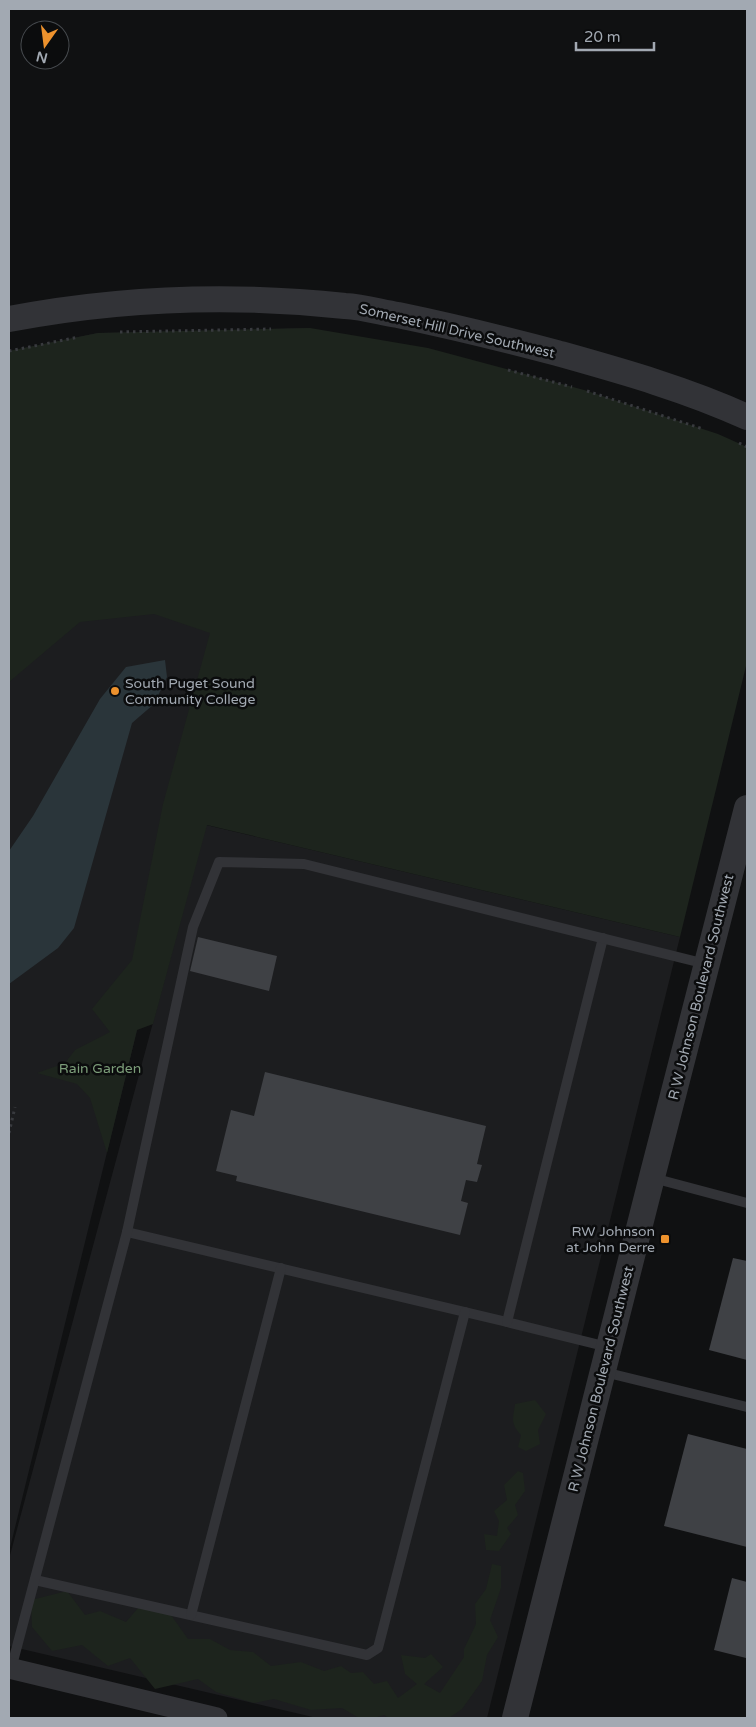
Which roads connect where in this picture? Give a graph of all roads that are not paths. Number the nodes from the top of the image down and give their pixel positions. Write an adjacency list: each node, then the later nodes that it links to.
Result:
1 (9, 318): 2 (street, Somerset Hill Drive Southwest)
2 (747, 417)
3 (747, 808): 5 (street, R W Johnson Boulevard Southwest)
4 (603, 938): 5 (lane); 8 (lane); 11 (lane)
5 (706, 964): 6 (street, R W Johnson Boulevard Southwest)
6 (652, 1178): 7 (lane); 12 (street, R W Johnson Boulevard Southwest)
7 (747, 1203)
8 (127, 1232): 9 (lane); 14 (lane)
9 (281, 1268): 10 (lane); 15 (lane)
10 (465, 1312): 11 (lane); 15 (lane)
11 (507, 1322): 12 (lane)
12 (606, 1360): 13 (lane); 18 (street, R W Johnson Boulevard Southwest)
13 (747, 1407)
14 (34, 1580): 15 (lane); 16 (lane)
15 (191, 1615)
16 (10, 1668): 17 (street)
17 (217, 1718)
18 (515, 1718)

